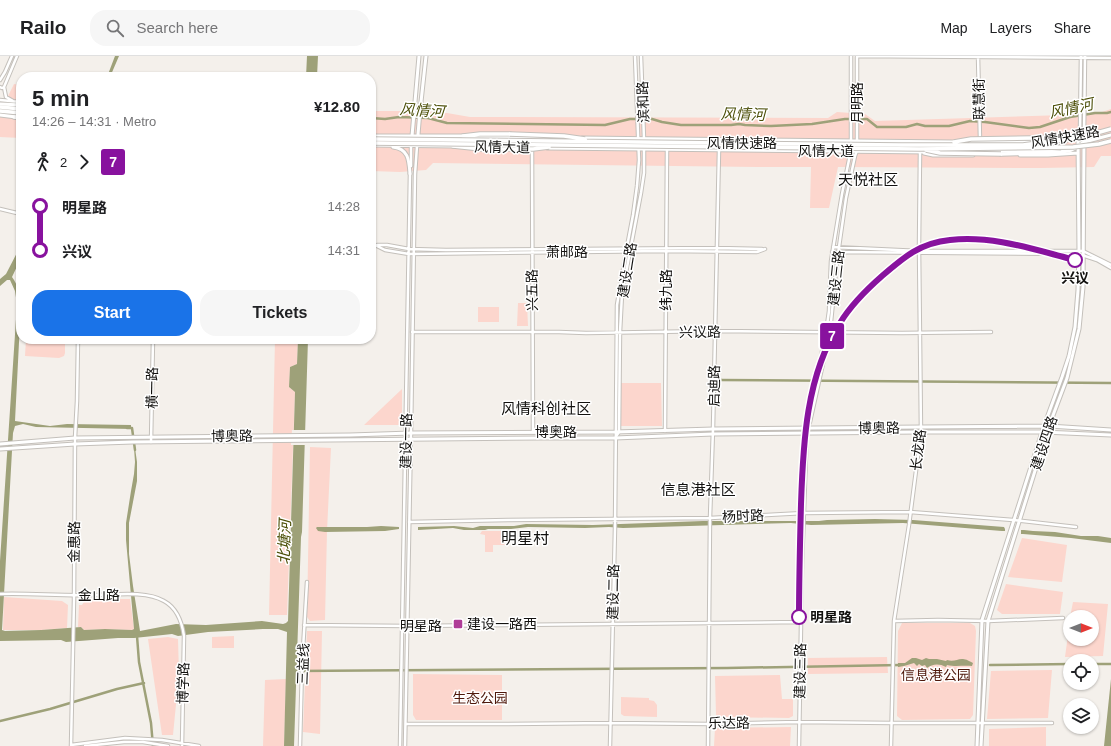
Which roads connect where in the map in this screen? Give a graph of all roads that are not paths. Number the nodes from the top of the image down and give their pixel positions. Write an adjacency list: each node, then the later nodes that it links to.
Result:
1 (12, 56): 13 (street)
2 (17, 56): 15 (street)
3 (419, 56): 29 (main road)
4 (426, 56): 30 (main road)
5 (635, 56): 34 (street, 滨和路)
6 (641, 56): 35 (street, 滨和路)
7 (851, 56): 37 (street, 月明路)
8 (857, 56): 9 (street); 38 (street, 月明路)
9 (978, 56): 10 (street); 42 (street, 联慧街)
10 (1081, 57): 11 (street); 36 (street)
11 (1085, 57): 12 (street); 32 (street)
12 (1111, 58)
13 (0, 80)
14 (0, 87): 15 (street)
15 (4, 87): 17 (street)
16 (0, 100): 17 (street)
17 (13, 101): 18 (street)
18 (16, 102)
19 (16, 104): 20 (main road)
20 (0, 105): 21 (highway)
21 (16, 108)
22 (0, 111): 24 (highway)
23 (0, 115): 25 (main road)
24 (16, 115)
25 (14, 117)
26 (1111, 130): 32 (main road, 风情大道); 45 (highway, 风情快速路, bridge)
27 (1111, 135): 43 (main road, 风情大道)
28 (376, 136): 29 (main road, 风情大道)
29 (412, 136): 30 (main road, 风情大道); 49 (street, 建设一路)
30 (418, 136): 31 (main road, 风情大道); 50 (main road)
31 (463, 136): 34 (main road, 风情大道); 40 (highway, bridge)
32 (1084, 138): 36 (main road, 风情大道); 43 (main road, 建设四路)
33 (376, 139): 40 (highway, 风情快速路, bridge)
34 (638, 139): 35 (main road, 风情大道); 54 (street, 滨和路)
35 (644, 139): 37 (main road, 风情大道); 55 (street, 滨和路)
36 (1078, 139): 39 (main road, 风情大道); 52 (main road, 建设四路)
37 (851, 140): 38 (main road, 风情大道); 59 (street, 月明路)
38 (857, 140): 42 (main road, 风情大道); 60 (street, 月明路)
39 (1069, 140): 42 (main road, 风情大道); 45 (highway, bridge)
40 (598, 141): 45 (highway, 风情快速路, bridge)
41 (1111, 141): 58 (highway, 风情快速路, bridge)
42 (980, 142)
43 (1084, 142): 52 (main road, 风情大道); 81 (main road, 建设四路)
44 (376, 144): 47 (highway, 风情快速路, bridge)
45 (944, 144)
46 (376, 145): 48 (main road, 风情大道)
47 (565, 145): 51 (highway, bridge); 58 (highway, 风情快速路, bridge)
48 (379, 146): 49 (main road, 风情大道); 62 (main road)
49 (411, 146): 50 (main road, 风情大道); 62 (street, 建设一路)
50 (417, 146): 51 (main road, 风情大道); 71 (street, 建设一路)
51 (453, 146): 53 (main road, 风情大道)
52 (1078, 146): 58 (main road, 风情大道); 58 (highway, bridge); 61 (main road, 建设四路)
53 (532, 148): 54 (main road, 风情大道); 76 (street, 兴五路)
54 (639, 149): 55 (main road, 风情大道); 69 (street, 建设二路)
55 (644, 149): 56 (main road, 风情大道); 72 (street, 建设二路)
56 (667, 149): 57 (main road, 风情大道); 73 (street, 纬九路)
57 (719, 150): 59 (main road, 风情大道); 74 (street, 启迪路)
58 (920, 150): 60 (main road, 风情大道); 61 (main road); 80 (street, 长龙路)
59 (851, 151): 60 (main road, 风情大道); 67 (street, 建设三路)
60 (857, 151): 68 (street, 建设三路)
61 (1078, 153): 81 (main road, 建设四路)
62 (410, 174): 70 (street, 建设一路)
63 (1, 210): 64 (street)
64 (16, 213)
65 (376, 245): 70 (street)
66 (376, 246): 82 (street, 萧邮路)
67 (833, 247): 68 (street); 78 (street, 建设三路)
68 (839, 247): 79 (street, 建设三路); 80 (street)
69 (626, 248): 72 (street); 76 (street); 77 (street, 建设二路)
70 (409, 249): 71 (street); 82 (street, 建设一路)
71 (414, 249): 76 (street); 83 (street, 建设一路)
72 (630, 250): 73 (street, 萧邮路); 77 (street, 萧邮路); 90 (street, 建设二路)
73 (667, 250): 74 (street, 萧邮路); 91 (street, 纬九路)
74 (717, 250): 75 (street, 萧邮路); 86 (street, 启迪路)
75 (765, 250)
76 (532, 251): 77 (street, 萧邮路); 83 (street, 萧邮路); 89 (street, 兴五路)
77 (626, 252): 90 (street, 建设二路)
78 (832, 252): 79 (street); 92 (street, 建设三路)
79 (838, 252): 80 (street); 92 (street, 建设三路)
80 (919, 252): 81 (street); 81 (street); 93 (street, 长龙路)
81 (1081, 253): 84 (street); 85 (street); 97 (main road, 建设四路); 98 (main road, 建设四路)
82 (409, 254): 83 (street, 萧邮路); 87 (street, 建设一路)
83 (414, 254): 88 (street, 建设一路)
84 (1111, 265)
85 (1111, 268)
86 (715, 331): 91 (street, 兴议路); 92 (street, 兴议路); 101 (street, 启迪路)
87 (408, 332): 88 (street, 兴议路); 109 (street, 建设一路)
88 (412, 332): 89 (street, 兴议路); 110 (street, 建设一路)
89 (533, 332): 90 (street, 兴议路); 104 (street, 兴五路)
90 (618, 332): 91 (street, 兴议路); 105 (street, 建设二路)
91 (666, 332): 103 (street, 纬九路)
92 (828, 332): 93 (street, 兴议路); 100 (street, 建设三路)
93 (920, 332): 94 (street, 兴议路); 99 (street, 长龙路)
94 (991, 332)
95 (78, 344): 115 (street, 金惠路)
96 (153, 344): 114 (street, 横一路)
97 (1044, 426): 98 (main road, 博奥路); 99 (main road, 博奥路); 107 (main road, 建设四路)
98 (1049, 426): 102 (main road, 博奥路); 108 (main road, 建设四路)
99 (922, 427): 100 (main road, 博奥路); 106 (street, 长龙路)
100 (807, 428): 101 (main road, 博奥路); 112 (street, 建设三路)
101 (713, 429): 103 (main road, 博奥路); 111 (street, 启迪路)
102 (1111, 430)
103 (665, 431): 105 (main road, 博奥路)
104 (533, 432): 105 (main road, 博奥路); 110 (main road, 博奥路)
105 (617, 432): 116 (street)
106 (922, 432): 107 (main road, 博奥路); 112 (main road, 博奥路); 123 (street, 长龙路)
107 (1043, 432): 108 (main road, 博奥路); 127 (main road, 建设四路)
108 (1047, 432): 113 (main road, 博奥路); 129 (main road, 建设四路)
109 (406, 433): 110 (main road, 博奥路); 114 (main road, 博奥路); 117 (street, 建设一路)
110 (411, 433): 118 (street, 建设一路)
111 (713, 434): 112 (main road, 博奥路); 116 (main road, 博奥路); 126 (street, 启迪路)
112 (806, 434): 124 (street, 建设三路)
113 (1111, 435)
114 (151, 437): 115 (main road, 博奥路); 119 (street, 横一路)
115 (75, 438): 120 (main road, 博奥路); 121 (street, 金惠路)
116 (615, 438): 118 (main road, 博奥路); 125 (street, 建设二路)
117 (406, 439): 118 (main road, 博奥路); 119 (main road, 博奥路); 143 (street, 建设一路)
118 (411, 439): 128 (street, 建设一路)
119 (151, 442): 121 (main road, 博奥路)
120 (0, 444)
121 (75, 444): 122 (main road, 博奥路); 133 (street, 金惠路)
122 (0, 449)
123 (910, 512): 124 (street, 杨时路); 127 (street, 杨时路); 136 (street, 长龙路)
124 (804, 513): 126 (street, 杨时路); 139 (street, 建设三路)
125 (615, 519): 126 (street, 杨时路); 128 (street, 杨时路); 141 (street, 建设二路)
126 (710, 519): 140 (street, 启迪路)
127 (1013, 520): 129 (street, 杨时路); 135 (main road, 建设四路)
128 (409, 522): 144 (street, 建设一路)
129 (1019, 522): 130 (street, 杨时路); 137 (main road, 建设四路)
130 (1076, 527)
131 (307, 582): 142 (street, 三益线)
132 (0, 594): 133 (street, 金山路)
133 (74, 595): 138 (street, 金山路); 154 (street, 金惠路)
134 (1063, 618): 137 (street)
135 (982, 620): 136 (street); 137 (street); 148 (main road, 建设四路)
136 (894, 621): 147 (street, 长龙路)
137 (988, 621): 149 (main road, 建设四路)
138 (181, 622): 153 (street, 博学路)
139 (801, 622): 140 (street, 明星路); 146 (street, 建设三路)
140 (709, 623): 141 (street, 明星路); 152 (street, 启迪路)
141 (613, 624): 144 (street, 明星路); 145 (street, 建设二路)
142 (304, 625): 143 (street, 明星路); 158 (street, 三益线)
143 (403, 626): 144 (street, 明星路); 159 (street, 建设一路)
144 (407, 626): 151 (street, 建设一路)
145 (610, 722): 151 (street, 乐达路); 152 (street, 乐达路); 161 (street, 建设二路)
146 (799, 722): 147 (street, 乐达路); 152 (street, 乐达路); 163 (street, 建设三路)
147 (892, 723): 148 (street, 乐达路); 164 (street, 长龙路)
148 (978, 723): 149 (street, 乐达路); 165 (main road, 建设四路)
149 (982, 723): 150 (street, 乐达路); 166 (main road, 建设四路)
150 (1052, 723)
151 (406, 724): 160 (street, 建设一路)
152 (709, 724): 162 (street, 启迪路)
153 (182, 744): 154 (street); 157 (street)
154 (71, 746)
155 (85, 746): 156 (street)
156 (168, 746)
157 (199, 746)
158 (300, 746)
159 (400, 746)
160 (405, 746)
161 (610, 746)
162 (708, 746)
163 (799, 746)
164 (891, 746)
165 (977, 746)
166 (981, 746)

